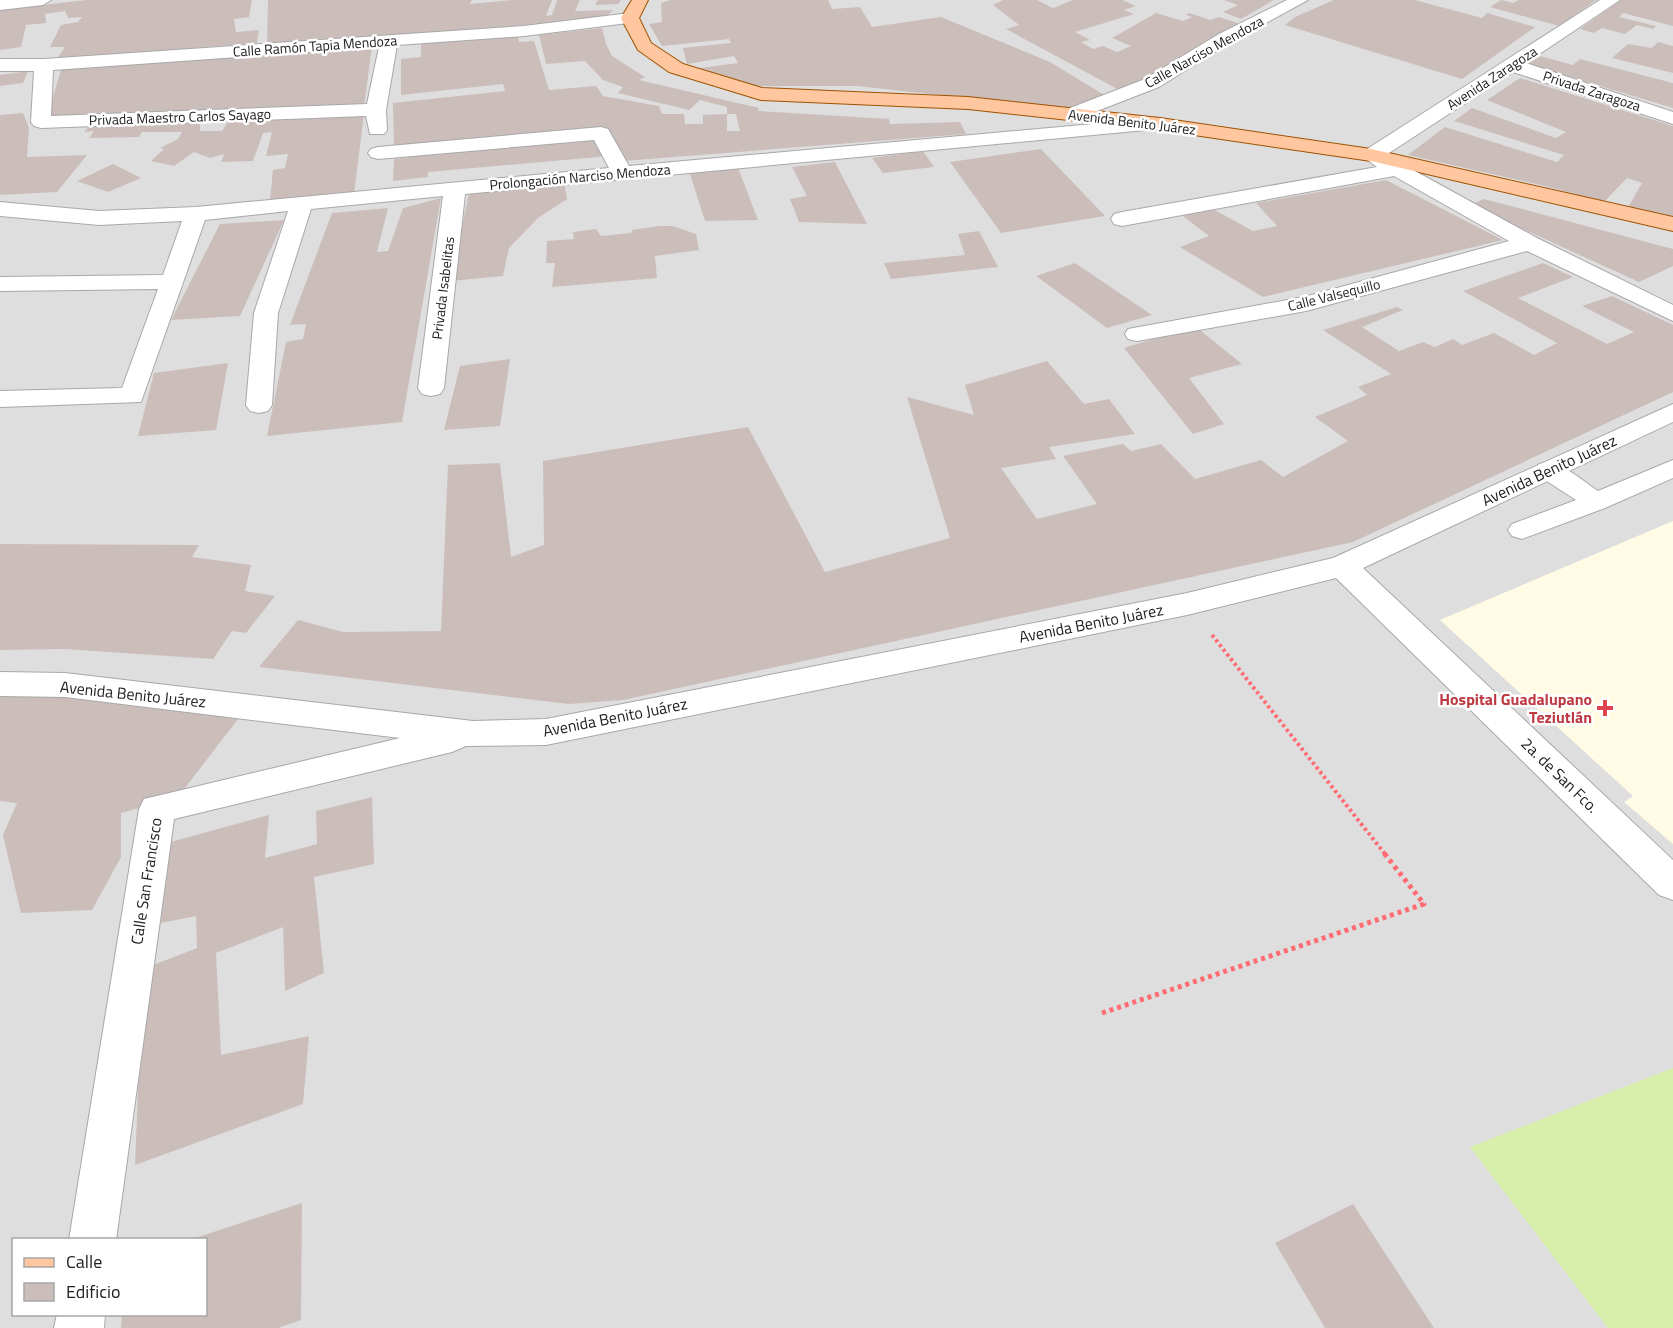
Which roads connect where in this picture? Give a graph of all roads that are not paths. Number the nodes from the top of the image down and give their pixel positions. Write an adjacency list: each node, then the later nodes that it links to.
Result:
1 (43, 0): 5 (street)
2 (640, 0): 6 (main road)
3 (1300, 0): 12 (street, Calle Narciso Mendoza)
4 (1612, 0): 10 (street, Avenida Zaragoza)
5 (0, 6)
6 (630, 18): 7 (street, Calle Ramón Tapia Mendoza); 12 (main road, Avenida Benito Juárez)
7 (389, 41): 9 (street, Calle Ramón Tapia Mendoza); 11 (street)
8 (0, 65): 9 (street, Calle Ramón Tapia Mendoza)
9 (44, 65): 11 (street, Privada Maestro Carlos Sayago)
10 (1512, 65): 13 (street, Privada Zaragoza); 16 (street, Avenida Zaragoza)
11 (376, 110): 15 (street)
12 (1072, 114): 14 (main road, Avenida Benito Juárez)
13 (1673, 118)
14 (1160, 124): 16 (main road, Avenida Benito Juárez); 18 (street, Prolongación Narciso Mendoza)
15 (378, 153): 18 (street); 20 (street)
16 (1371, 155): 17 (street)
17 (1409, 168): 24 (street); 25 (main road); 26 (street)
18 (622, 173): 19 (street, Prolongación Narciso Mendoza)
19 (455, 188): 20 (street, Prolongación Narciso Mendoza); 31 (street, Privada Isabelitas)
20 (380, 195): 21 (street, Prolongación Narciso Mendoza)
21 (302, 203): 23 (street, Prolongación Narciso Mendoza); 33 (street)
22 (0, 209): 23 (street, Prolongación Narciso Mendoza)
23 (196, 214): 27 (street)
24 (1122, 219)
25 (1673, 224)
26 (1529, 243): 29 (street); 30 (street, Calle Valsequillo)
27 (172, 282): 28 (street); 32 (street)
28 (0, 285)
29 (1673, 314)
30 (1137, 334)
31 (431, 388)
32 (0, 399)
33 (259, 405)
34 (1673, 412): 36 (street, Avenida Benito Juárez)
35 (1673, 468): 37 (lane)
36 (1548, 470): 37 (lane); 39 (street, Avenida Benito Juárez)
37 (1596, 502): 38 (lane)
38 (1522, 530)
39 (1342, 566): 41 (street, Avenida Benito Juárez); 42 (street, 2a. de San Fco.)
40 (0, 684): 41 (street, Avenida Benito Juárez)
41 (473, 734): 43 (street, Calle San Francisco)
42 (1673, 884)
43 (92, 1238)

